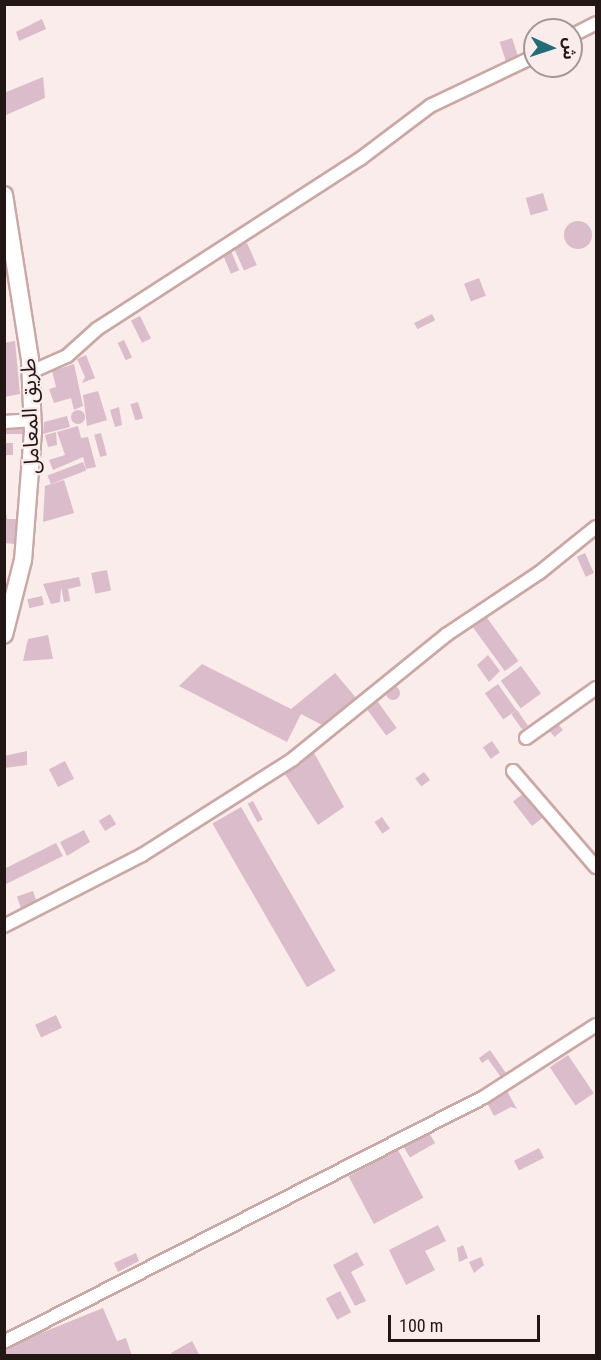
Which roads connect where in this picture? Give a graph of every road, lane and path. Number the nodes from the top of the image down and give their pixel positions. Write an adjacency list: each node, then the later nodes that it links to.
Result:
1 (597, 23): 2 (street)
2 (583, 30)
3 (523, 62): 5 (street)
4 (4, 195): 5 (main road, طريق المعامل)
5 (31, 372): 6 (main road, طريق المعامل)
6 (33, 420): 7 (street); 9 (main road, طريق المعامل)
7 (4, 422)
8 (597, 526): 14 (street)
9 (5, 632)
10 (597, 688): 11 (street)
11 (526, 738)
12 (513, 771): 13 (street)
13 (597, 867)
14 (4, 926)
15 (597, 1025): 16 (street)
16 (4, 1342)

